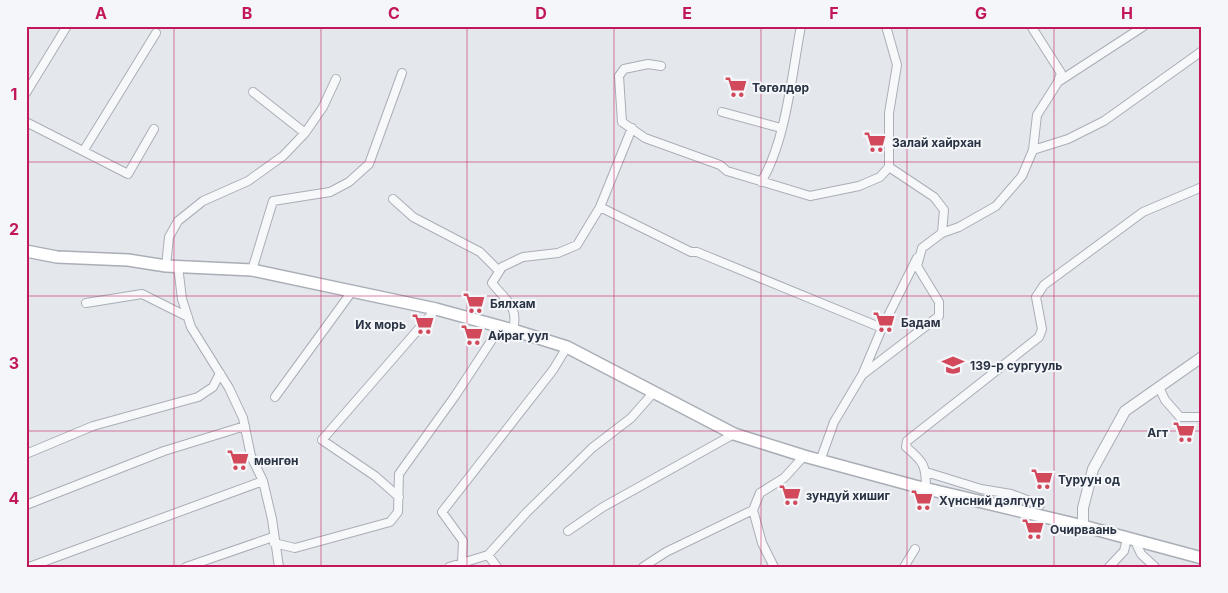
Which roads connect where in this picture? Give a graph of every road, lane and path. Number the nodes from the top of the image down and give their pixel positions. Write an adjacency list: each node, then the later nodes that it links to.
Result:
1 (67, 26): 13 (street)
2 (801, 26): 17 (street)
3 (886, 26): 22 (street)
4 (1031, 26): 11 (street)
5 (1144, 26): 11 (street)
6 (156, 33): 20 (street)
7 (1202, 51): 21 (street)
8 (661, 66): 16 (street)
9 (402, 73): 32 (street)
10 (336, 78): 19 (street)
11 (1058, 82): 21 (street)
12 (253, 92): 19 (street)
13 (26, 93)
14 (722, 112): 17 (street)
15 (26, 122): 20 (street)
16 (632, 128): 23 (street); 26 (street)
17 (780, 128): 23 (street)
18 (154, 129): 20 (street)
19 (305, 133): 30 (street)
20 (84, 150)
21 (1032, 150): 27 (street)
22 (888, 167): 23 (street); 27 (street)
23 (761, 182)
24 (1202, 187): 54 (street)
25 (393, 199): 33 (street)
26 (600, 208): 33 (street); 39 (street)
27 (942, 233): 28 (street)
28 (922, 248): 39 (street); 44 (street)
29 (26, 251): 30 (main road)
30 (166, 266): 31 (main road)
31 (178, 266): 32 (main road); 37 (street)
32 (252, 270): 34 (main road)
33 (500, 271): 40 (street)
34 (353, 290): 36 (main road); 47 (street)
35 (86, 303): 37 (street)
36 (436, 309): 38 (main road); 57 (street)
37 (188, 317): 43 (street)
38 (501, 326): 40 (main road); 57 (street)
39 (882, 328): 44 (street)
40 (514, 330): 41 (main road)
41 (567, 347): 46 (main road); 68 (street)
42 (1202, 356): 45 (street)
43 (220, 373): 49 (street); 51 (street)
44 (862, 375): 53 (street)
45 (1159, 387): 48 (street); 61 (street)
46 (654, 392): 50 (main road); 66 (street)
47 (275, 397)
48 (1202, 417)
49 (244, 426): 55 (street); 58 (street)
50 (734, 434): 52 (main road); 62 (street)
51 (26, 454)
52 (804, 456): 53 (main road); 60 (street)
53 (820, 461): 56 (main road)
54 (926, 472): 56 (street); 59 (street)
55 (263, 481): 63 (street); 69 (street)
56 (926, 489): 61 (main road)
57 (399, 497): 63 (street)
58 (26, 505)
59 (1040, 505)
60 (753, 510): 74 (street); 75 (street)
61 (1083, 526): 64 (main road)
62 (568, 531)
63 (274, 540): 70 (street); 71 (street)
64 (1131, 540): 67 (main road); 77 (street); 78 (street)
65 (915, 549): 76 (street)
66 (488, 555): 68 (street); 73 (street)
67 (1202, 558)
68 (462, 563): 72 (street)
69 (29, 567)
70 (186, 567)
71 (279, 567)
72 (450, 567)
73 (497, 567)
74 (643, 567)
75 (774, 567)
76 (904, 567)
77 (1109, 567)
78 (1155, 567)

